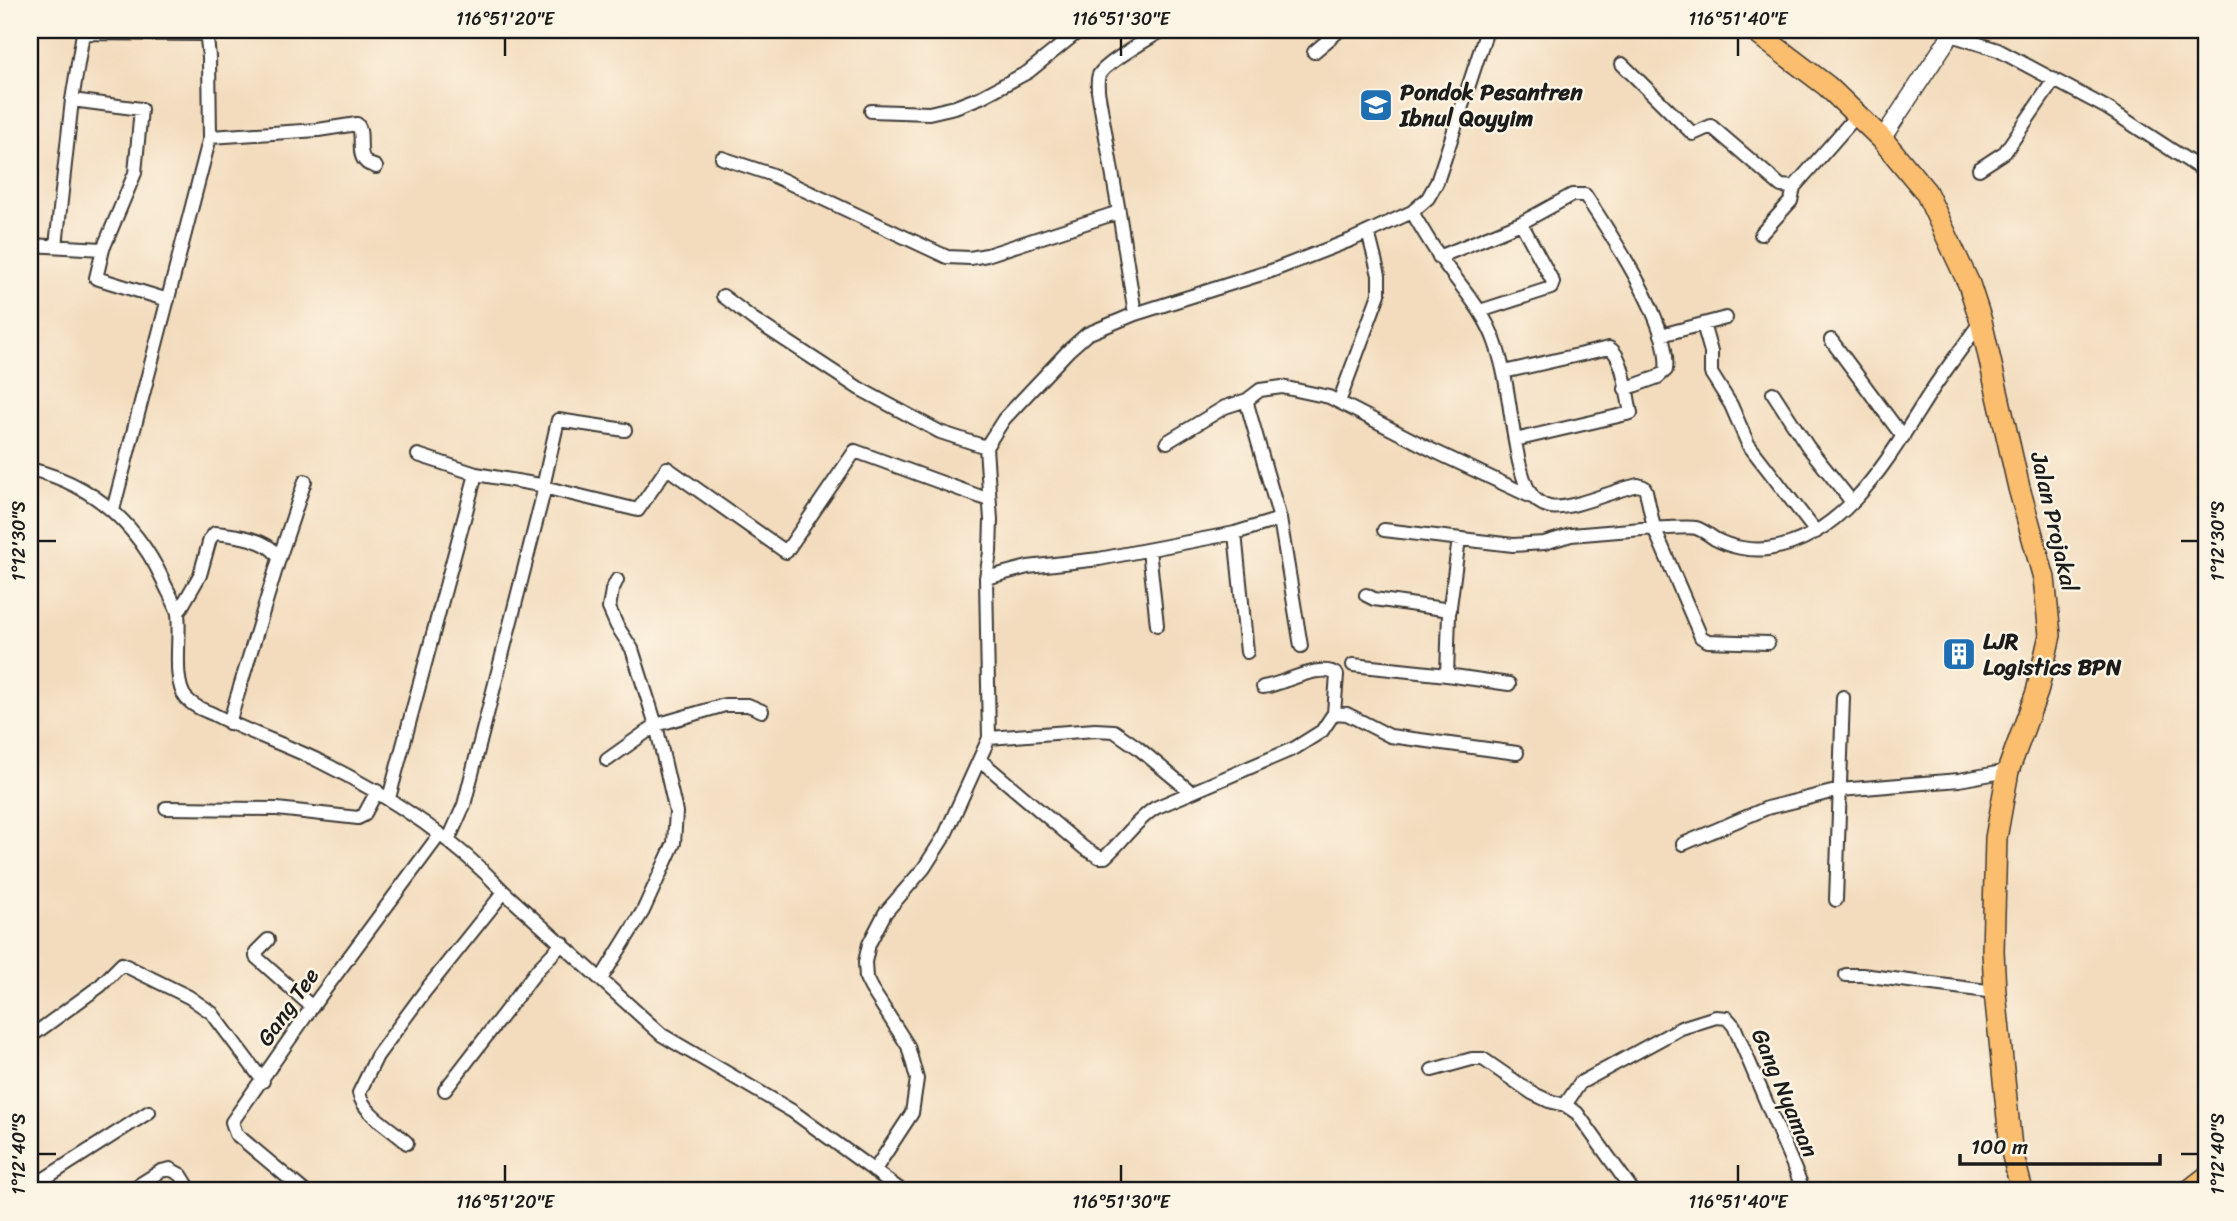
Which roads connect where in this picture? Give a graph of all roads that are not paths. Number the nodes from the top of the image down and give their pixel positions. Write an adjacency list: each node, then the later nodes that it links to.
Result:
1 (1080, 30): 12 (street)
2 (1163, 30): 21 (street)
3 (1340, 30): 8 (street)
4 (1487, 30): 22 (street)
5 (1753, 30): 13 (main road, Jalan Projakal)
6 (206, 32): 11 (street); 14 (street)
7 (1953, 32): 10 (street); 15 (street)
8 (1314, 52)
9 (1622, 64): 20 (street)
10 (2054, 80): 18 (street); 19 (street)
11 (72, 100): 27 (street); 28 (street)
12 (871, 111)
13 (1857, 116): 15 (main road, Jalan Projakal); 20 (street)
14 (211, 138): 17 (street); 31 (street)
15 (1882, 139): 35 (main road, Jalan Projakal)
16 (722, 158): 21 (street)
17 (376, 167)
18 (1979, 169)
19 (2207, 173)
20 (1794, 187): 25 (street)
21 (1119, 212): 33 (street)
22 (1412, 212): 24 (street); 29 (street)
23 (1521, 223): 29 (street); 32 (street); 37 (street)
24 (1368, 233): 33 (street); 43 (street)
25 (1761, 234)
26 (30, 245): 27 (street)
27 (56, 246): 28 (street)
28 (103, 249): 31 (street)
29 (1439, 257): 32 (street)
30 (723, 296): 48 (street)
31 (168, 299): 57 (street)
32 (1479, 310): 39 (street)
33 (1135, 314): 48 (street)
34 (1726, 318): 36 (street)
35 (1982, 321): 45 (street); 88 (main road, Jalan Projakal)
36 (1703, 324): 37 (street); 61 (street)
37 (1661, 335): 40 (street)
38 (1830, 340): 45 (street)
39 (1504, 372): 40 (street); 46 (street)
40 (1625, 389): 46 (street)
41 (1773, 393): 56 (street)
42 (1247, 400): 43 (street); 47 (street); 58 (street)
43 (1339, 402): 54 (street)
44 (625, 430): 53 (street, Gang Tee)
45 (1903, 437): 56 (street)
46 (1515, 440): 54 (street)
47 (1167, 442)
48 (986, 447): 55 (street)
49 (418, 455): 51 (street)
50 (30, 469): 57 (street)
51 (476, 474): 53 (street); 91 (street)
52 (304, 481): 65 (street)
53 (543, 487): 55 (street); 93 (street, Gang Tee)
54 (1532, 497): 59 (street)
55 (989, 500): 66 (street)
56 (1852, 502): 61 (street)
57 (113, 510): 70 (street)
58 (1280, 519): 62 (street); 73 (street)
59 (1654, 528): 61 (street); 63 (street); 72 (street)
60 (1384, 530): 63 (street)
61 (1816, 532)
62 (1236, 533): 64 (street); 74 (street)
63 (1459, 539): 69 (street)
64 (1149, 550): 66 (street); 71 (street)
65 (279, 559): 70 (street); 82 (street)
66 (986, 578): 84 (street)
67 (617, 580): 83 (street)
68 (1366, 595): 69 (street)
69 (1450, 610): 76 (street)
70 (178, 612): 82 (street)
71 (1157, 625)
72 (1768, 643)
73 (1301, 646)
74 (1247, 652)
75 (1353, 665): 76 (street)
76 (1447, 675): 77 (street)
77 (1508, 684)
78 (1263, 687): 81 (street)
79 (1843, 697): 89 (street)
80 (762, 711): 83 (street)
81 (1334, 713): 85 (street); 90 (street)
82 (229, 723): 91 (street)
83 (656, 725): 86 (street); 100 (street)
84 (989, 738): 87 (street); 90 (street)
85 (1517, 753)
86 (607, 760)
87 (980, 760): 90 (street); 110 (street)
88 (2008, 771): 89 (street); 101 (main road, Jalan Projakal)
89 (1840, 790): 94 (street); 96 (street)
90 (1191, 792)
91 (383, 794): 92 (street); 93 (street)
92 (166, 808)
93 (444, 837): 95 (street); 102 (street, Gang Tee)
94 (1683, 844)
95 (504, 892): 98 (street); 109 (street)
96 (1836, 900)
97 (268, 940): 102 (street)
98 (563, 943): 100 (street); 106 (street)
99 (1846, 975): 101 (street)
100 (601, 979): 110 (street)
101 (1995, 992): 119 (main road, Jalan Projakal)
102 (312, 1007): 105 (street, Gang Tee)
103 (30, 1037): 105 (street)
104 (1433, 1070): 107 (street)
105 (263, 1081): 115 (street, Gang Tee)
106 (445, 1090)
107 (1565, 1105): 117 (street); 118 (street, Gang Nyaman)
108 (149, 1112): 112 (street)
109 (407, 1143)
110 (874, 1171): 116 (street)
111 (2207, 1177): 120 (main road)
112 (30, 1188)
113 (129, 1191): 114 (street)
114 (191, 1191)
115 (304, 1191)
116 (902, 1191)
117 (1633, 1191)
118 (1804, 1191)
119 (2022, 1191)
120 (2189, 1191)

